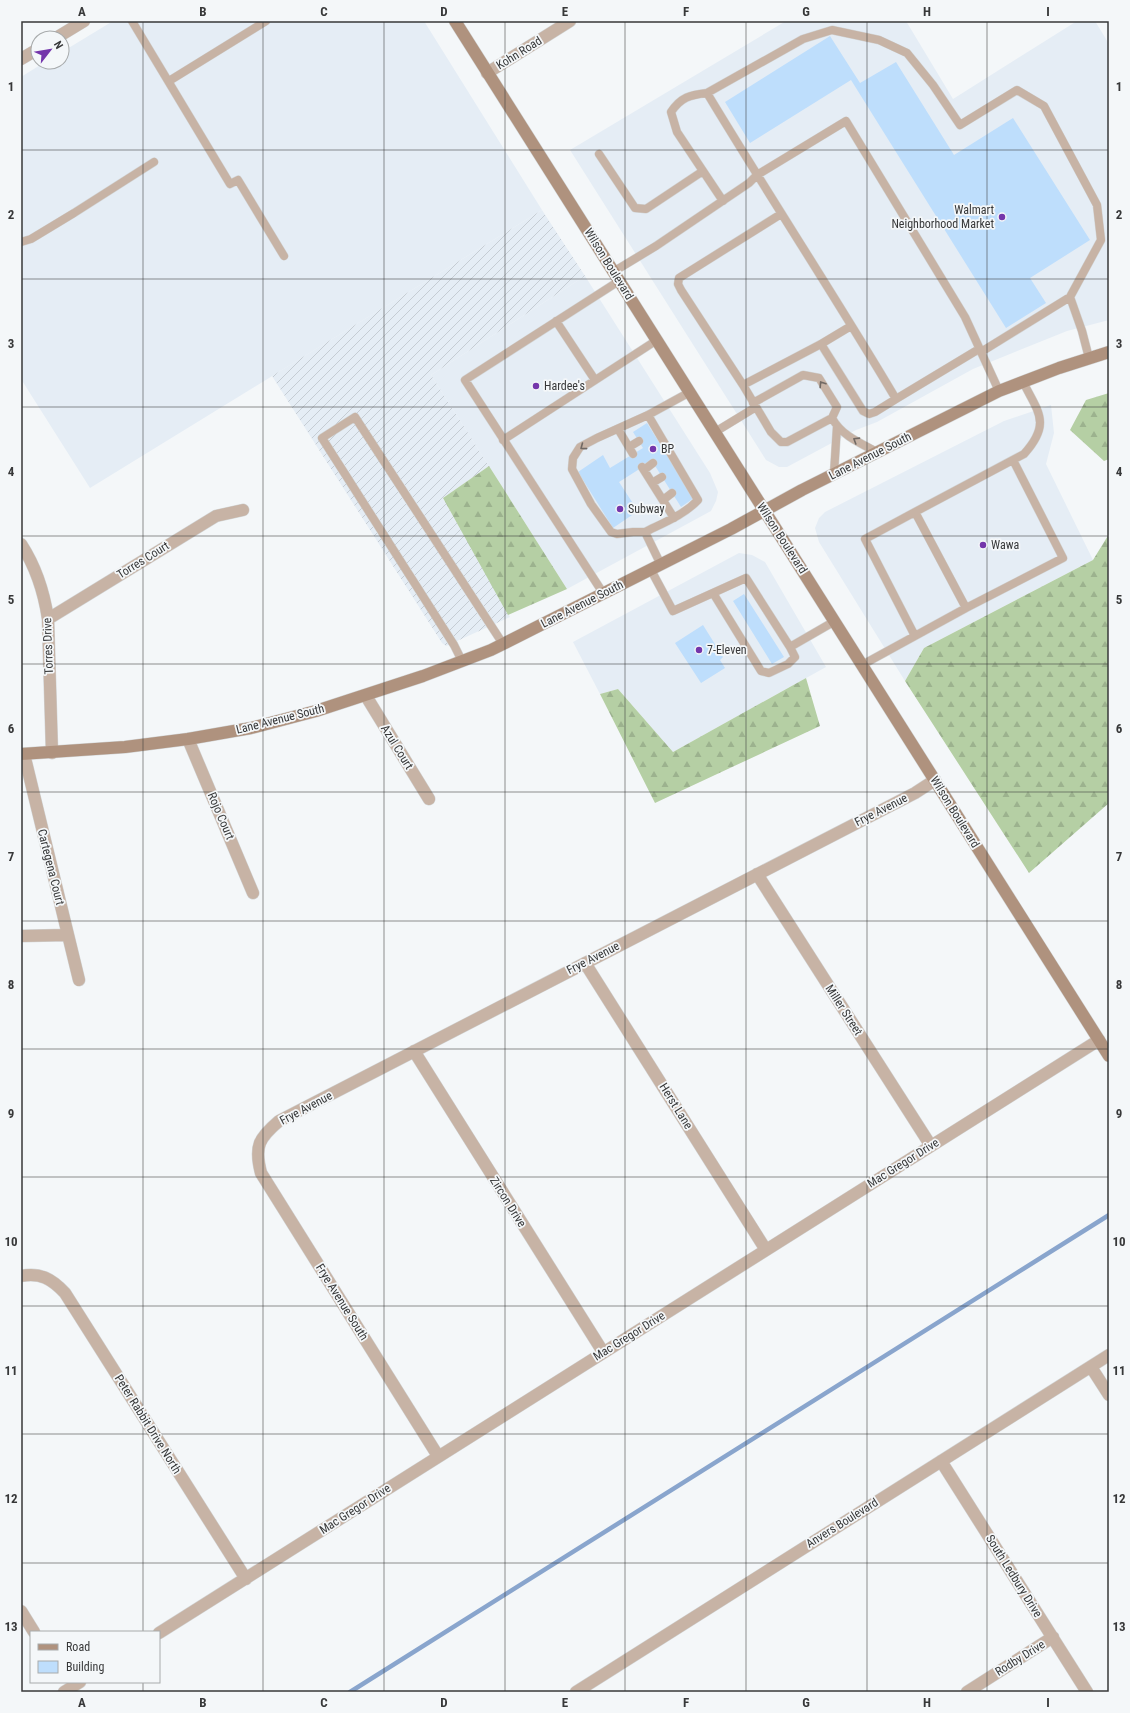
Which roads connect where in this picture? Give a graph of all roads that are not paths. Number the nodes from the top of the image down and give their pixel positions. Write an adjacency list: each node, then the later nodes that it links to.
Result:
1 (84, 21): 6 (street)
2 (132, 21): 10 (lane)
3 (266, 21): 10 (lane)
4 (454, 21): 9 (main road, Wilson Boulevard)
5 (570, 21): 9 (street, Kohn Road)
6 (69, 30)
7 (30, 54): 8 (street)
8 (21, 59)
9 (487, 72): 20 (main road, Wilson Boulevard)
10 (169, 81): 19 (lane)
11 (707, 93): 14 (lane); 15 (lane); 21 (lane)
12 (599, 154): 14 (lane)
13 (154, 162): 18 (lane)
14 (703, 171): 16 (lane)
15 (757, 175): 16 (lane); 17 (lane); 26 (lane)
16 (723, 201): 20 (lane)
17 (782, 214): 23 (lane); 31 (lane)
18 (21, 242)
19 (284, 256)
20 (616, 276): 22 (lane); 24 (main road, Wilson Boulevard)
21 (1070, 297): 26 (lane); 28 (lane)
22 (556, 321): 29 (lane); 41 (lane)
23 (852, 326): 25 (lane); 34 (lane)
24 (657, 340): 29 (lane); 33 (main road, Wilson Boulevard)
25 (821, 344): 31 (lane); 34 (lane)
26 (980, 351): 32 (lane); 34 (lane)
27 (1109, 352): 28 (main road, Lane Avenue South)
28 (1089, 358): 30 (main road, Lane Avenue South)
29 (595, 380): 41 (lane)
30 (1022, 382): 32 (main road, Lane Avenue South); 44 (lane)
31 (743, 385): 35 (lane)
32 (999, 391): 43 (main road, Lane Avenue South)
33 (690, 392): 36 (lane); 40 (main road, Wilson Boulevard)
34 (896, 399)
35 (755, 405): 37 (lane); 37 (lane, one-way to 35); 40 (lane)
36 (648, 416): 39 (lane); 54 (lane)
37 (832, 418): 38 (lane)
38 (837, 426): 43 (lane, one-way to 38); 46 (lane)
39 (618, 429): 42 (lane); 55 (lane, one-way to 55)
40 (715, 432): 52 (main road, Wilson Boulevard)
41 (503, 440): 58 (lane)
42 (639, 441)
43 (877, 452): 46 (main road, Lane Avenue South)
44 (1013, 460): 53 (lane); 60 (lane)
45 (653, 463): 48 (lane)
46 (834, 473): 52 (main road, Lane Avenue South)
47 (662, 477): 48 (lane)
48 (652, 482): 50 (lane)
49 (672, 494): 50 (lane)
50 (663, 500): 54 (lane)
51 (243, 510): 61 (street, Torres Court)
52 (764, 510): 57 (main road, Lane Avenue South); 62 (main road, Wilson Boulevard)
53 (915, 512): 60 (lane); 63 (lane)
54 (674, 518): 55 (lane)
55 (645, 532): 57 (lane)
56 (21, 544): 61 (street, Torres Drive)
57 (656, 567): 58 (main road, Lane Avenue South); 59 (lane)
58 (603, 593): 64 (main road, Lane Avenue South)
59 (713, 593): 65 (lane); 65 (lane)
60 (966, 608): 63 (lane)
61 (48, 620): 70 (street, Torres Drive)
62 (835, 621): 65 (lane); 67 (main road, Wilson Boulevard)
63 (915, 636): 67 (lane)
64 (503, 644): 66 (main road, Lane Avenue South); 66 (lane)
65 (790, 647)
66 (462, 661): 68 (main road, Lane Avenue South)
67 (862, 665): 72 (main road, Wilson Boulevard)
68 (366, 696): 69 (main road, Lane Avenue South); 73 (street, Azul Court)
69 (188, 739): 70 (main road, Lane Avenue South); 75 (street, Rojo Court)
70 (52, 753): 71 (main road, Lane Avenue South)
71 (22, 754): 76 (street, Cartegena Court)
72 (935, 780): 74 (street, Frye Avenue); 80 (main road, Wilson Boulevard)
73 (429, 799)
74 (757, 874): 78 (street, Frye Avenue); 84 (street, Miller Street)
75 (253, 893)
76 (67, 935): 77 (street); 79 (street, Cartegena Court)
77 (21, 936)
78 (585, 962): 81 (street, Frye Avenue); 85 (street, Herst Lane)
79 (79, 980)
80 (1099, 1040): 82 (main road, Wilson Boulevard); 84 (street, Mac Gregor Drive)
81 (414, 1052): 83 (street, Frye Avenue); 87 (street, Zircon Drive)
82 (1109, 1056)
83 (259, 1145): 91 (street, Frye Avenue South)
84 (931, 1146): 85 (street, Mac Gregor Drive)
85 (766, 1250): 87 (street, Mac Gregor Drive)
86 (21, 1276): 93 (street, Peter Rabbit Drive North)
87 (603, 1352): 91 (street, Mac Gregor Drive)
88 (1109, 1355): 89 (street, Anvers Boulevard)
89 (1091, 1367): 90 (street); 92 (street, Anvers Boulevard)
90 (1109, 1395)
91 (438, 1456): 93 (street, Mac Gregor Drive)
92 (941, 1461): 97 (street, South Ledbury Drive); 100 (street, Anvers Boulevard)
93 (246, 1579): 96 (street, Mac Gregor Drive)
94 (21, 1611): 95 (street)
95 (33, 1631)
96 (160, 1632)
97 (1053, 1638): 101 (street, Rodby Drive); 102 (street, South Ledbury Drive)
98 (78, 1683): 99 (street)
99 (66, 1688)
100 (576, 1692)
101 (967, 1692)
102 (1087, 1692)

